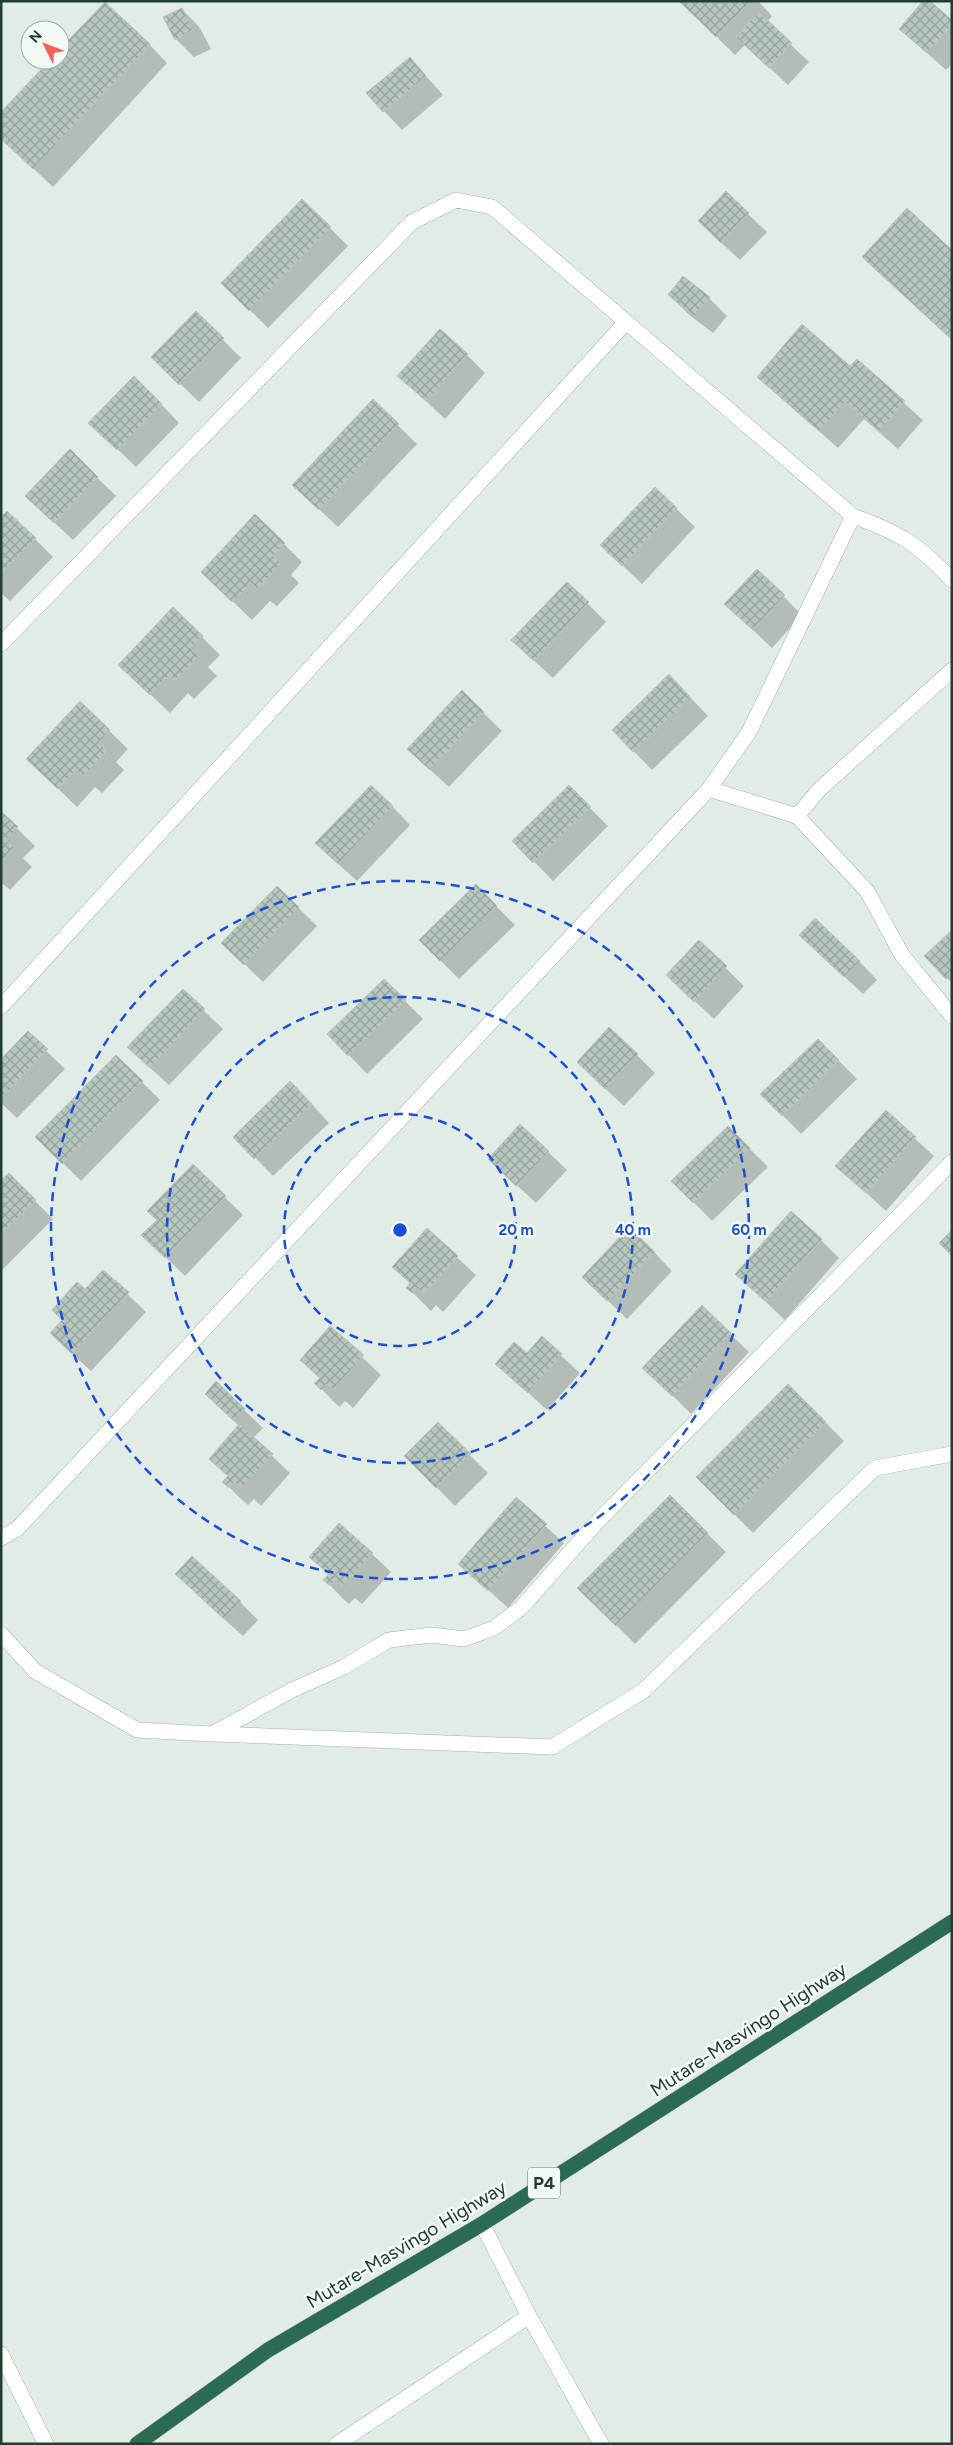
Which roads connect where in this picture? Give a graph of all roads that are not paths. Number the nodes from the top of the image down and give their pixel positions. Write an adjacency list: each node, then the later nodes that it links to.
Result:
1 (626, 322): 2 (street); 4 (street); 8 (street)
2 (853, 516): 3 (street); 6 (street)
3 (952, 580)
4 (1, 644)
5 (952, 670): 7 (street)
6 (709, 789): 7 (street); 12 (street)
7 (797, 816): 9 (street)
8 (1, 1007)
9 (952, 1016)
10 (952, 1162): 14 (street)
11 (952, 1454): 14 (street)
12 (1, 1538)
13 (1, 1634): 14 (street)
14 (212, 1734)
15 (952, 1922): 16 (highway, Mutare-Masvingo Highway / P4)
16 (482, 2224): 17 (street); 20 (highway, Mutare-Masvingo Highway / P4)
17 (529, 2316): 21 (street); 22 (street)
18 (1, 2354): 19 (street)
19 (46, 2444)
20 (137, 2444)
21 (337, 2444)
22 (601, 2444)

